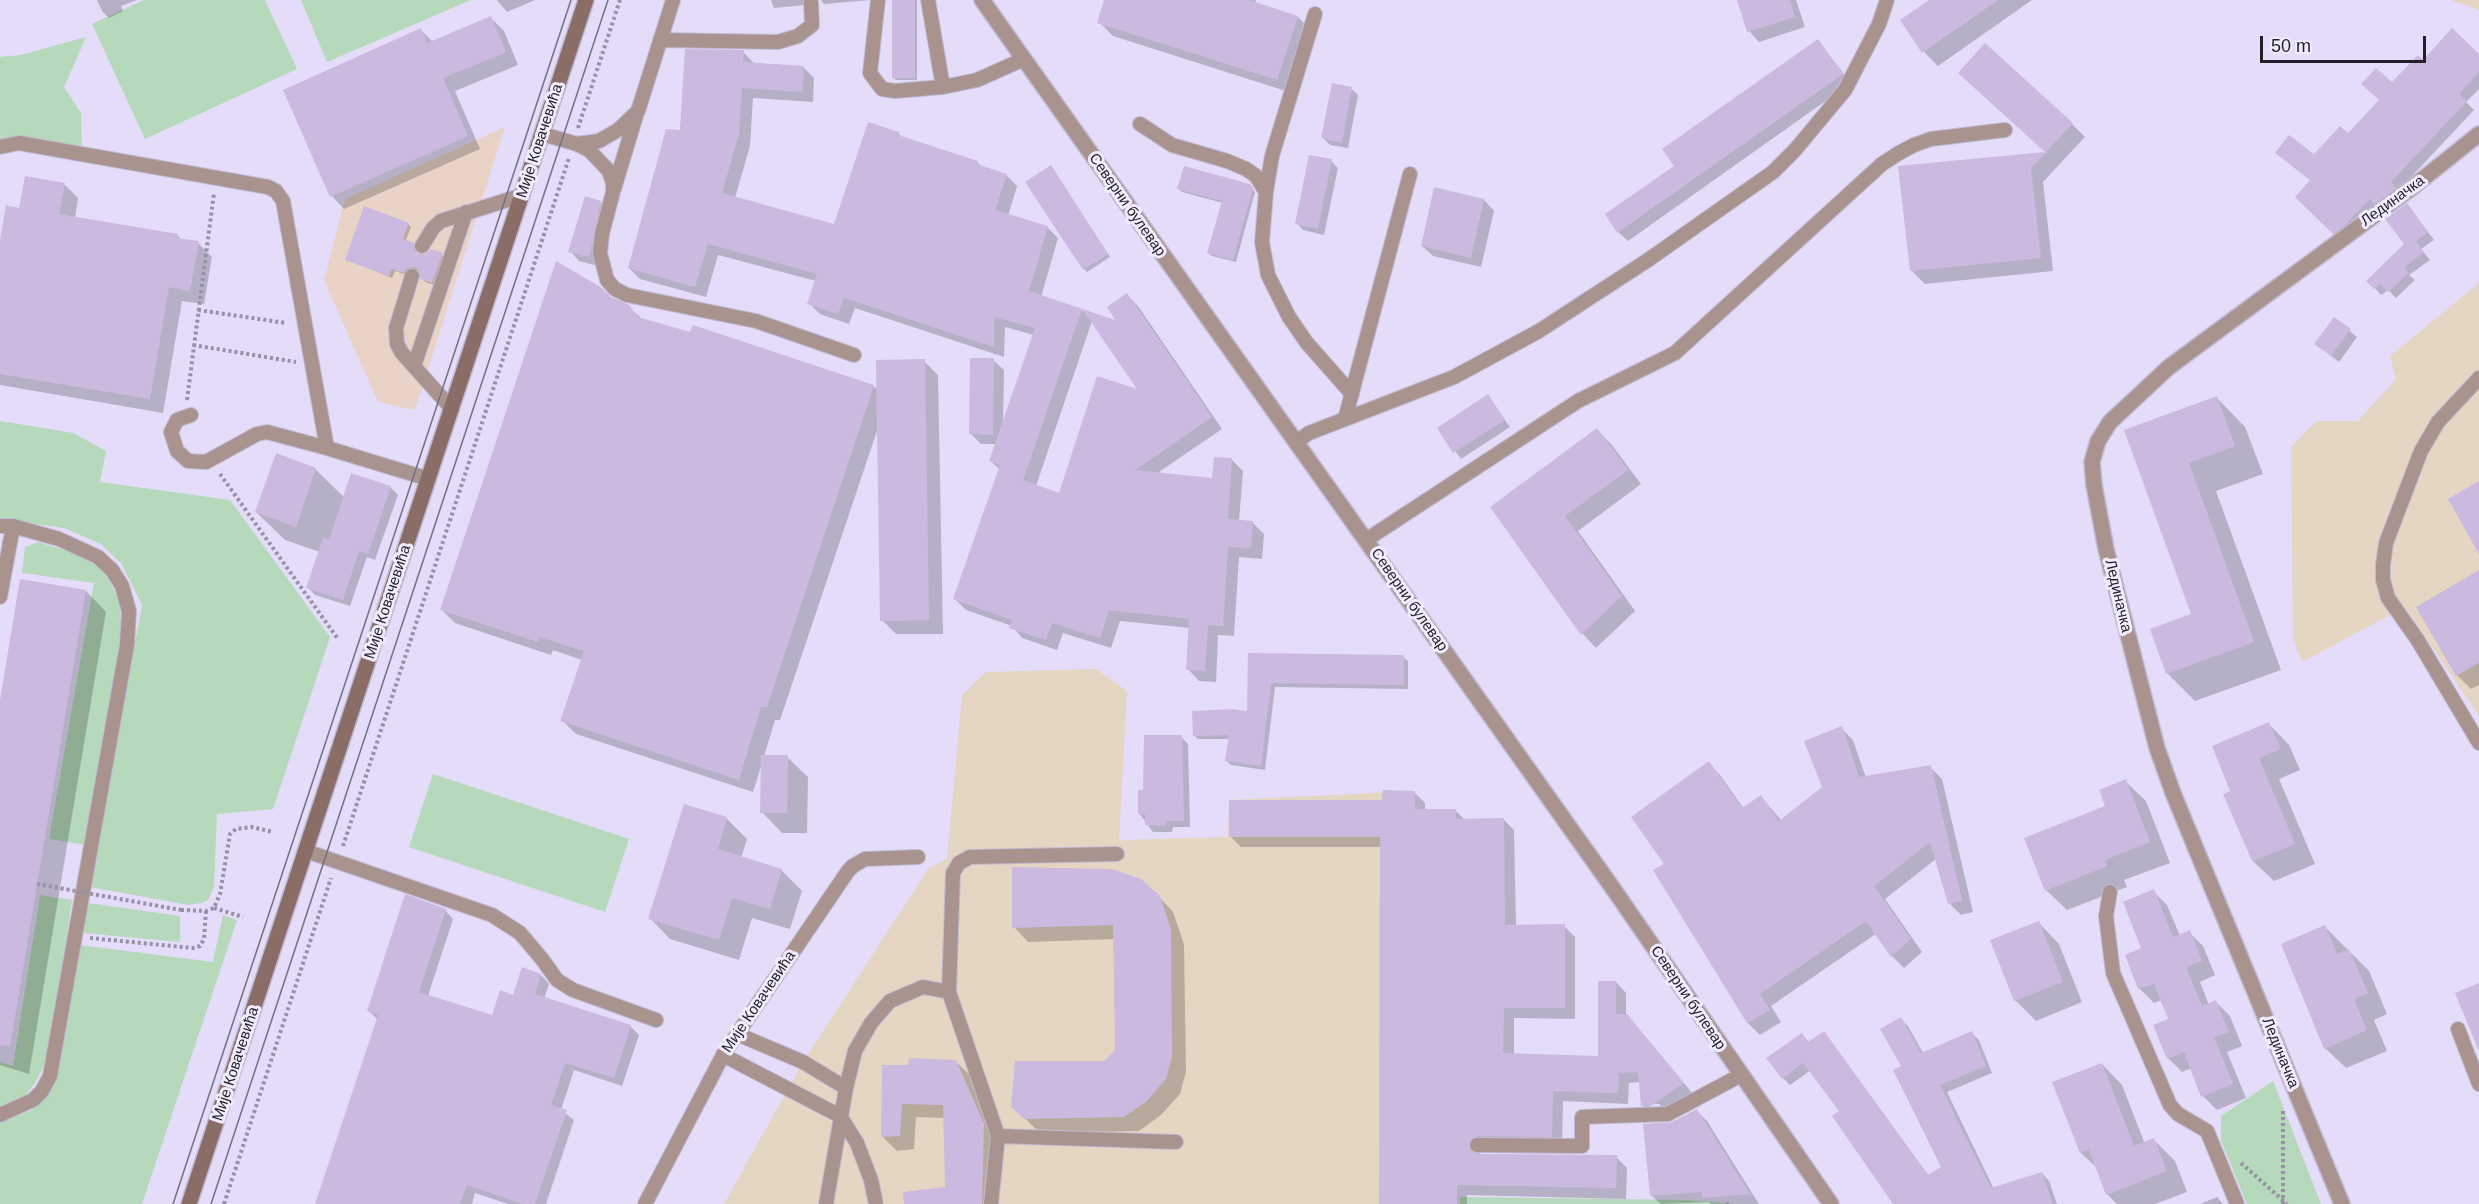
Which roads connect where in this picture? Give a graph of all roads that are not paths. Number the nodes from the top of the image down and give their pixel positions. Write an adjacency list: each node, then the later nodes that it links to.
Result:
1 (586, 0): 15 (main road, Мије Ковачевића)
2 (672, 0): 9 (lane)
3 (878, 0): 11 (lane)
4 (928, 0): 11 (lane)
5 (982, 0): 10 (street, Северни булевар)
6 (1887, 0): 32 (lane)
7 (811, 2): 9 (lane)
8 (1315, 14): 21 (lane)
9 (660, 40): 12 (lane)
10 (1024, 59): 11 (lane); 33 (street, Северни булевар)
11 (943, 87)
12 (638, 111): 17 (lane); 20 (lane)
13 (1140, 124): 21 (lane)
14 (2005, 130): 37 (lane)
15 (542, 134): 17 (lane); 22 (main road, Мије Ковачевића)
16 (2479, 134): 64 (street, Лединачка)
17 (575, 144): 20 (lane)
18 (0, 147): 34 (lane)
19 (1410, 174): 29 (lane)
20 (613, 192): 26 (lane)
21 (1266, 192): 29 (lane)
22 (523, 195): 23 (lane); 30 (main road, Мије Ковачевића)
23 (466, 212): 24 (lane); 27 (lane)
24 (422, 246)
25 (412, 276): 27 (lane)
26 (854, 355)
27 (414, 366): 30 (lane)
28 (2479, 378): 39 (lane)
29 (1352, 394): 32 (lane)
30 (452, 409): 35 (main road, Мије Ковачевића)
31 (188, 415): 34 (lane)
32 (1345, 419): 33 (lane)
33 (1296, 442): 37 (street, Северни булевар)
34 (327, 448): 35 (lane)
35 (429, 479): 40 (main road, Мије Ковачевића)
36 (6, 526): 38 (lane); 52 (lane)
37 (1366, 540): 49 (street, Северни булевар)
38 (0, 597)
39 (2479, 743)
40 (306, 850): 45 (lane); 57 (main road, Мије Ковачевића)
41 (1117, 854): 44 (lane)
42 (918, 856): 47 (lane, Мије Ковачевића)
43 (2110, 892): 63 (lane)
44 (949, 992): 51 (lane); 54 (lane)
45 (656, 1020)
46 (2458, 1029): 50 (lane)
47 (738, 1034): 48 (lane, Мије Ковачевића); 51 (lane)
48 (723, 1055): 53 (lane); 58 (lane, Мије Ковачевића)
49 (1741, 1075): 56 (lane); 62 (street, Северни булевар)
50 (2479, 1084)
51 (846, 1088): 53 (lane)
52 (0, 1115)
53 (840, 1116): 59 (lane); 60 (lane)
54 (998, 1136): 55 (lane); 61 (lane)
55 (1176, 1142)
56 (1477, 1145)
57 (189, 1204)
58 (645, 1204)
59 (826, 1204)
60 (876, 1204)
61 (991, 1204)
62 (1831, 1204)
63 (2237, 1204)
64 (2342, 1204)

